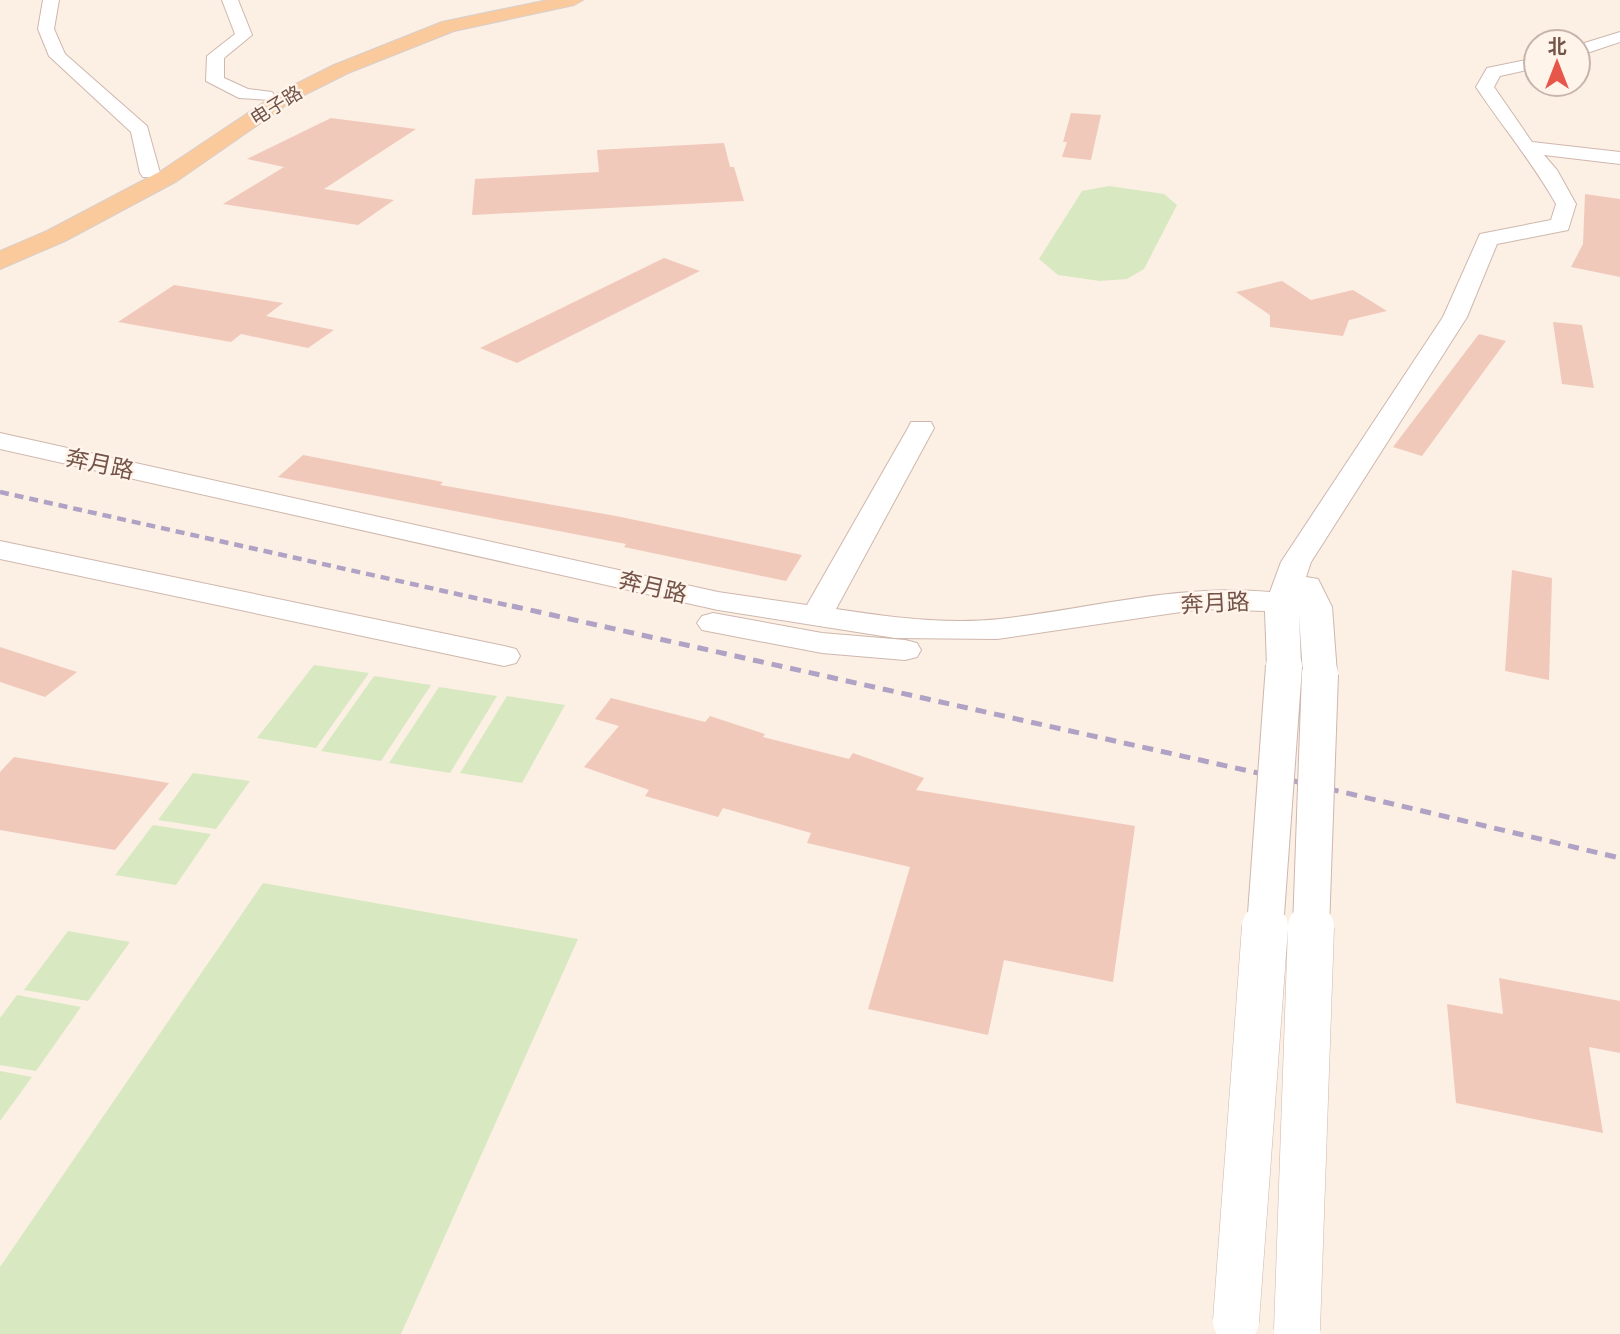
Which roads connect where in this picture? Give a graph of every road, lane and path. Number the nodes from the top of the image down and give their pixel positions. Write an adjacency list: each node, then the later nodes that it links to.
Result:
1 (51, 0): 11 (street)
2 (230, 0): 8 (street)
3 (545, 0): 8 (main road, 电子路)
4 (574, 0): 13 (main road, 电子路)
5 (1620, 37): 6 (street)
6 (1592, 46)
7 (1522, 66): 9 (street)
8 (266, 96): 11 (main road, 电子路)
9 (1526, 147): 10 (street); 18 (street)
10 (1620, 158)
11 (150, 173): 12 (main road, 电子路)
12 (0, 248)
13 (0, 261)
14 (921, 428): 20 (street)
15 (0, 442): 20 (street, 奔月路)
16 (0, 462): 19 (street)
17 (0, 550): 22 (street)
18 (1296, 562): 19 (street); 21 (street)
19 (1281, 615): 20 (street, 奔月路); 21 (street); 23 (street)
20 (816, 617)
21 (1315, 618): 23 (street)
22 (504, 656)
23 (1302, 670): 24 (street, bridge); 25 (street, bridge)
24 (1235, 1328)
25 (1297, 1332)

